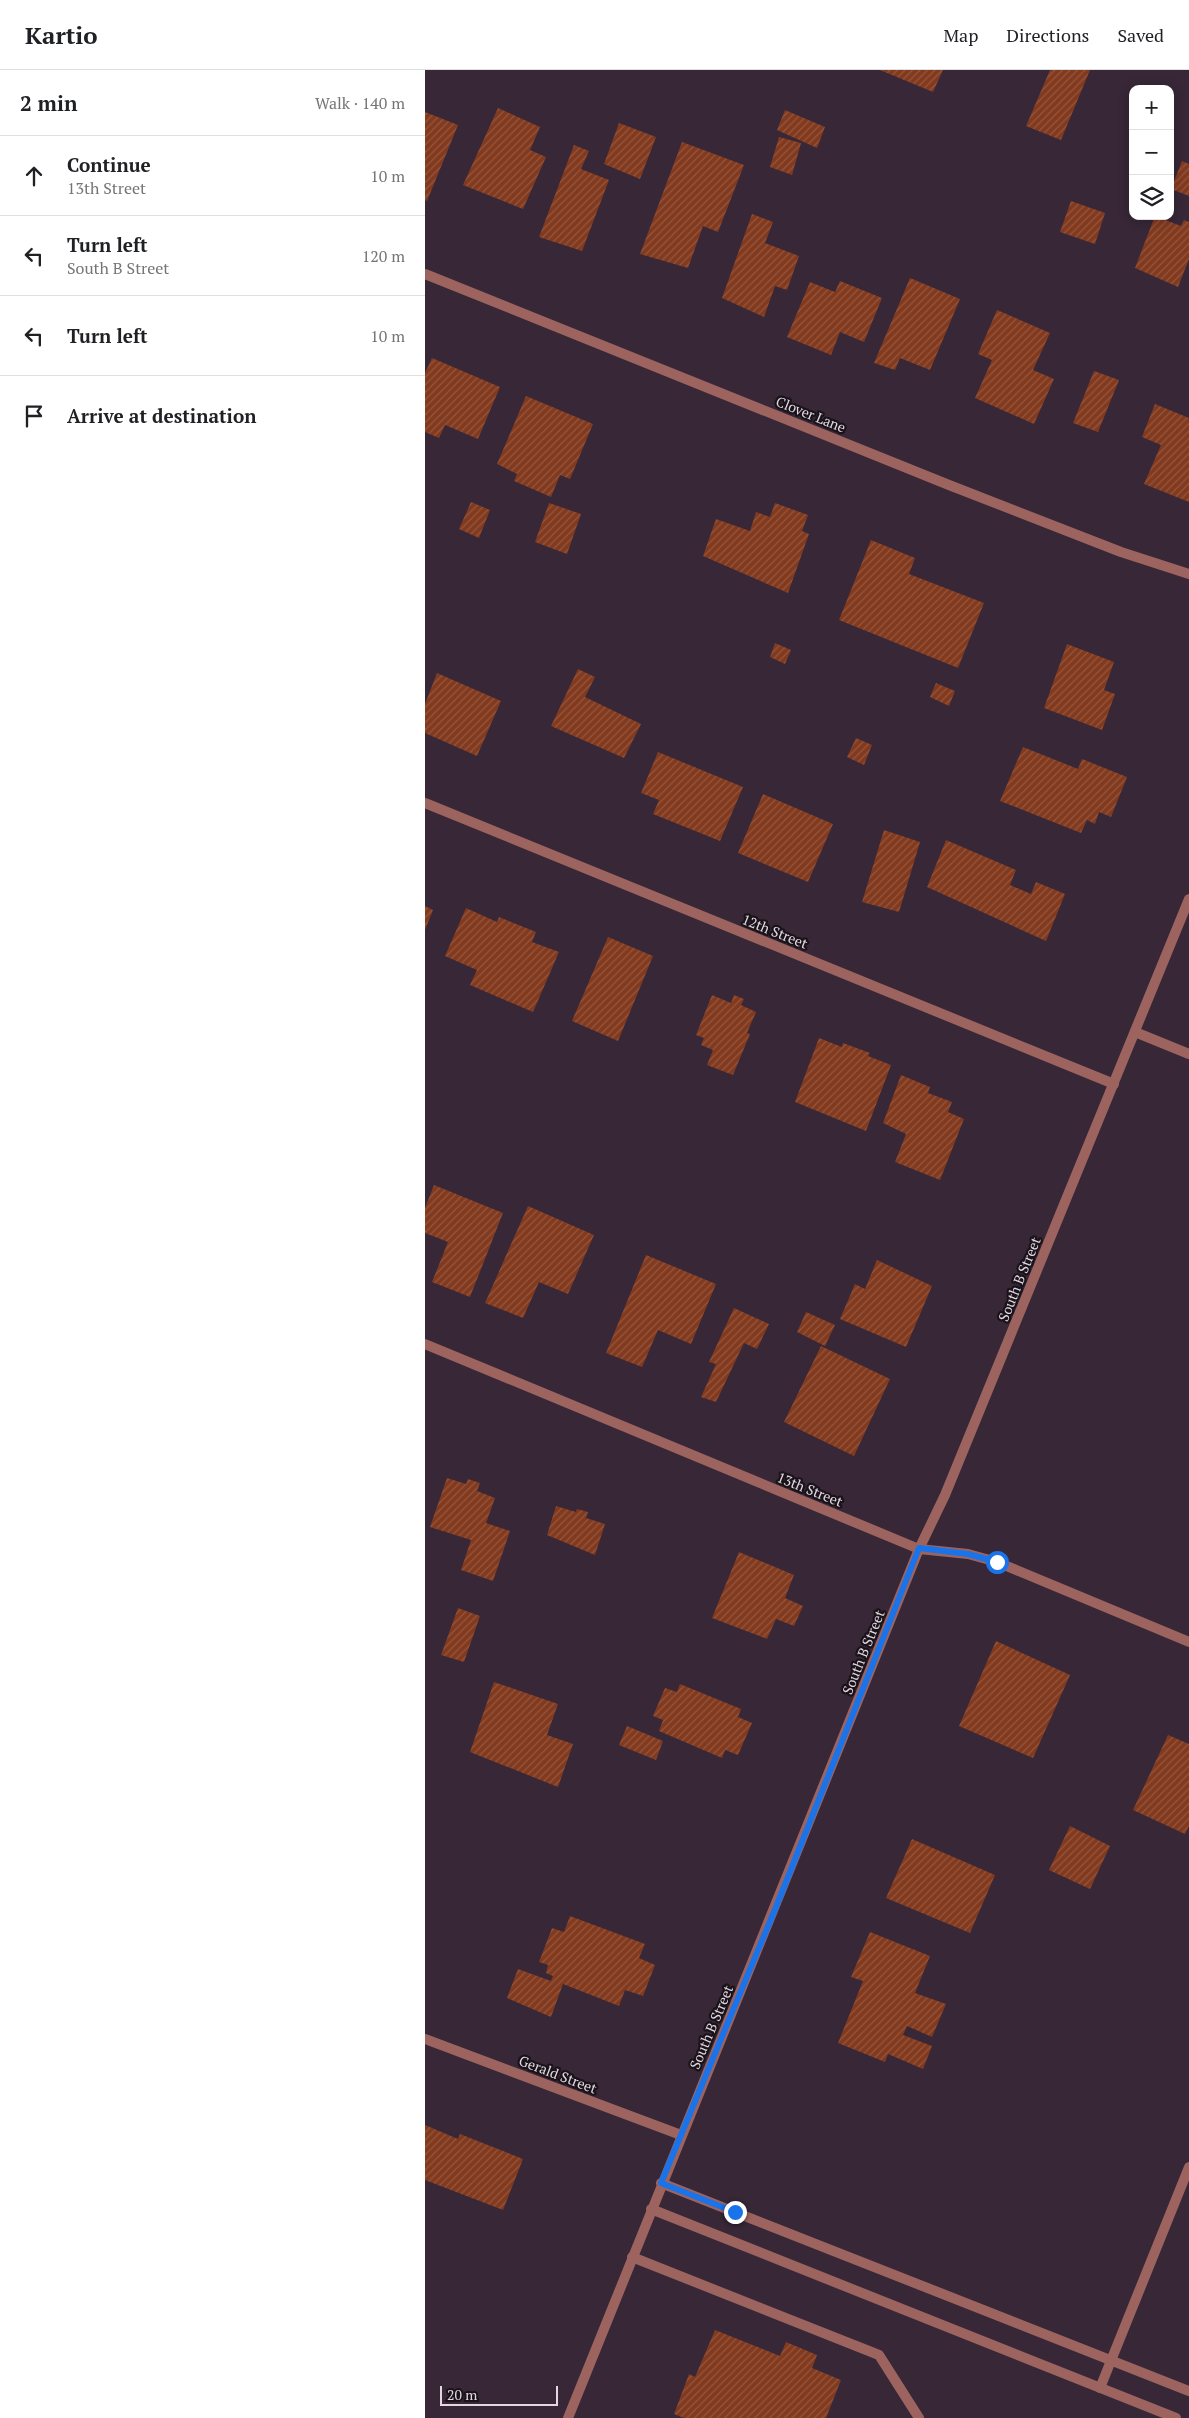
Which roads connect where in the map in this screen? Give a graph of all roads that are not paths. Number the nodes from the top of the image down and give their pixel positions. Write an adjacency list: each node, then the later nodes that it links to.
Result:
1 (425, 274): 2 (street, Clover Lane)
2 (1189, 574)
3 (425, 803): 7 (street, 12th Street)
4 (1189, 899): 5 (street, South B Street)
5 (1135, 1032): 6 (street); 7 (street, South B Street)
6 (1189, 1054)
7 (1114, 1084): 9 (street, South B Street)
8 (425, 1344): 9 (street, 13th Street)
9 (919, 1548): 10 (street, 13th Street); 12 (street, South B Street)
10 (1189, 1642)
11 (425, 2039): 12 (street, Gerald Street)
12 (681, 2135): 14 (street, South B Street)
13 (1189, 2167): 17 (street)
14 (661, 2183): 15 (street, South B Street); 17 (street)
15 (651, 2209): 16 (street, South B Street); 18 (street)
16 (632, 2258): 20 (street, South B Street); 21 (street)
17 (1111, 2360): 18 (street); 19 (street)
18 (1100, 2388): 22 (street)
19 (1189, 2391)
20 (567, 2418)
21 (919, 2418)
22 (1176, 2418)

